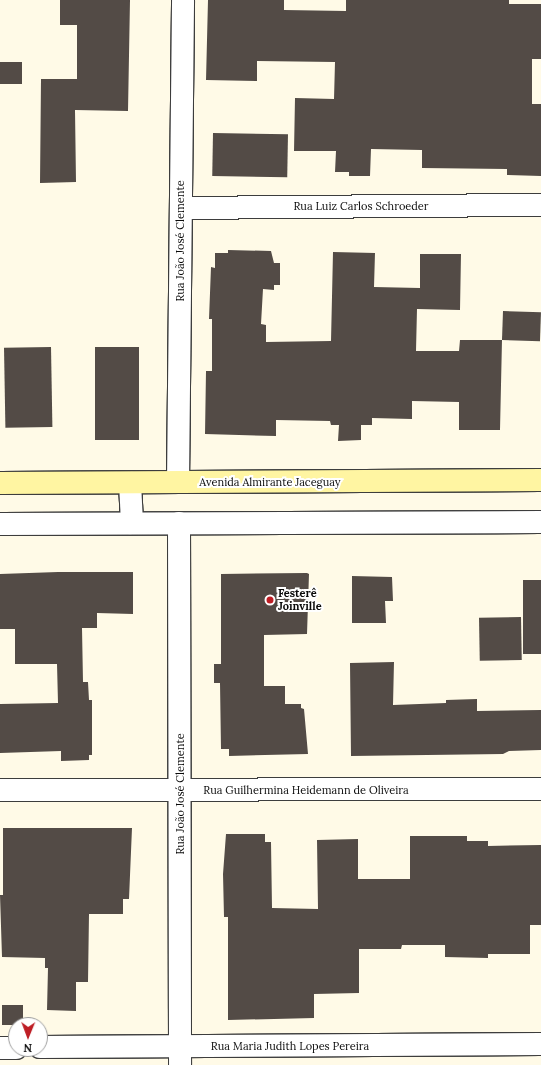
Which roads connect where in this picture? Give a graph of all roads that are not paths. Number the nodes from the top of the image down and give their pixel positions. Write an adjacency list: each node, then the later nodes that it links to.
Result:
1 (182, 0): 3 (street, Rua João José Clemente)
2 (541, 205): 3 (street, Rua Luiz Carlos Schroeder)
3 (181, 208): 5 (street, Rua João José Clemente)
4 (541, 480): 5 (main road, Avenida Almirante Jaceguay)
5 (178, 482): 7 (main road, Avenida Almirante Jaceguay)
6 (0, 483): 7 (main road, Avenida Almirante Jaceguay)
7 (130, 483): 9 (street)
8 (541, 522): 10 (street)
9 (132, 523): 10 (street); 11 (street)
10 (179, 523): 14 (street, Rua João José Clemente)
11 (0, 524)
12 (541, 789): 14 (street, Rua Guilhermina Heidemann de Oliveira)
13 (0, 790): 14 (street, Rua Guilhermina Heidemann de Oliveira)
14 (180, 790): 17 (street, Rua João José Clemente)
15 (541, 1044): 17 (street, Rua Maria Judith Lopes Pereira)
16 (48, 1048): 17 (street, Rua Maria Judith Lopes Pereira)
17 (180, 1056)

